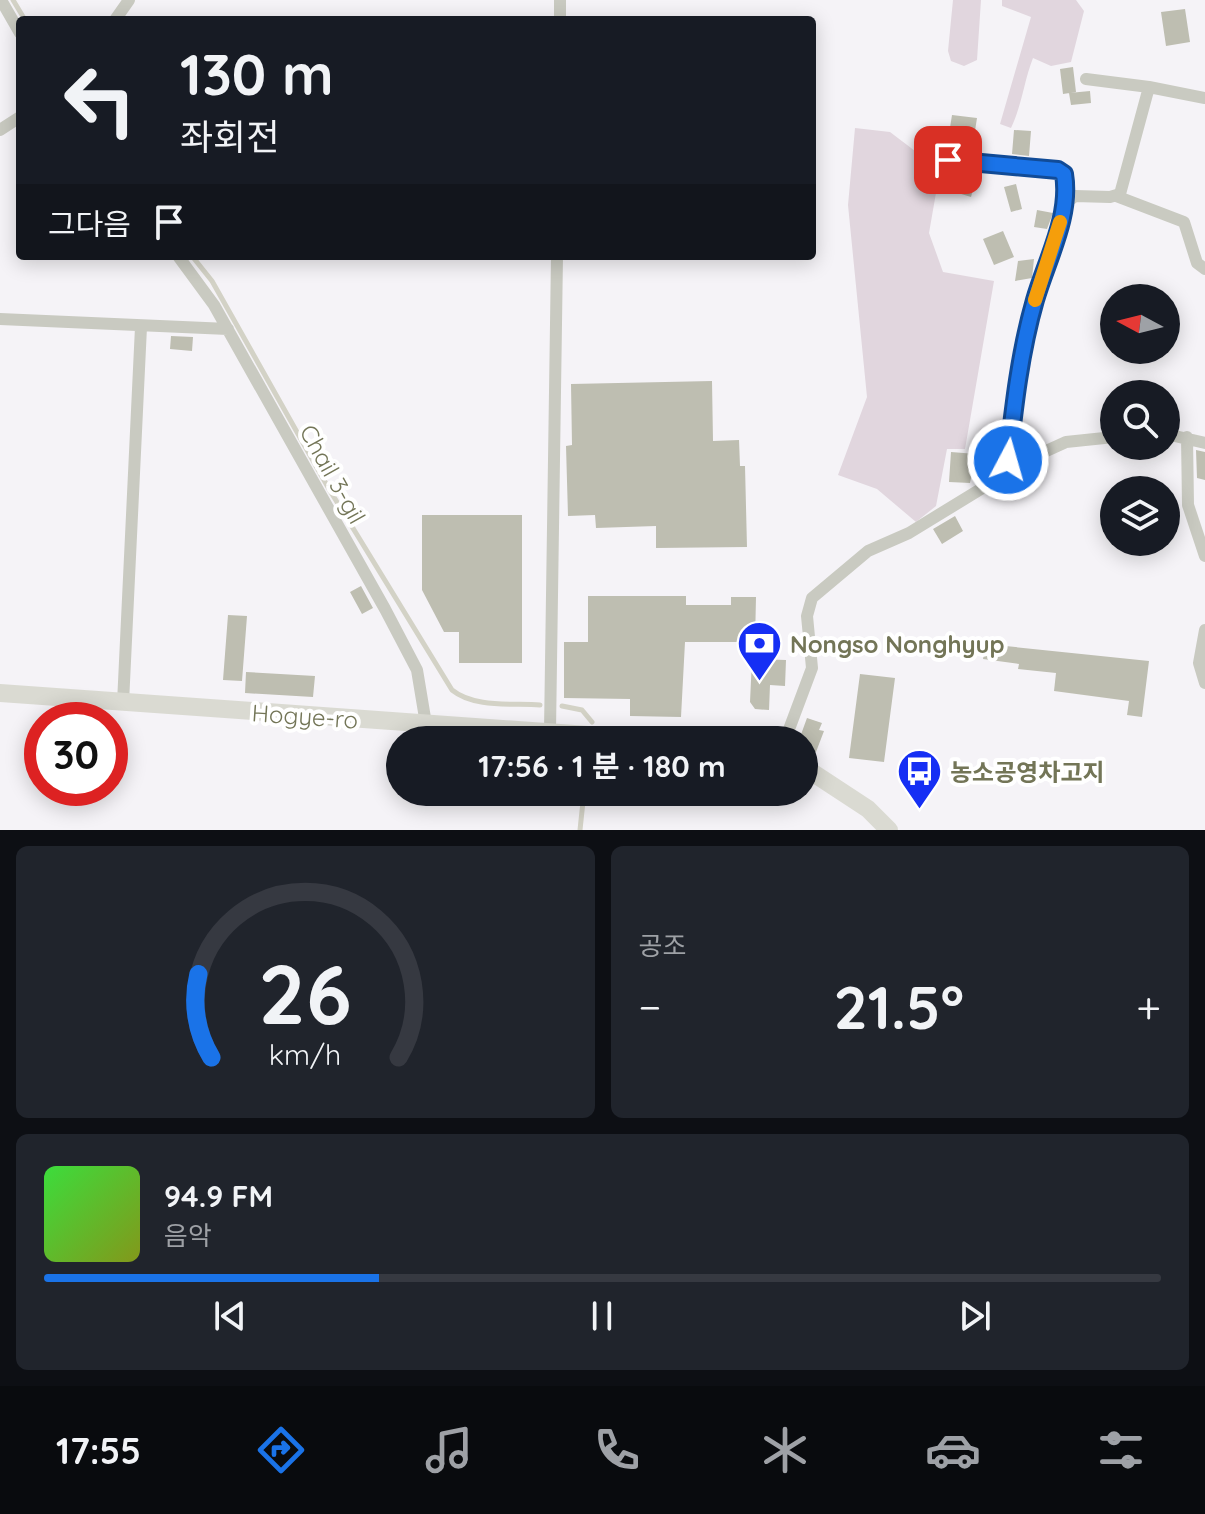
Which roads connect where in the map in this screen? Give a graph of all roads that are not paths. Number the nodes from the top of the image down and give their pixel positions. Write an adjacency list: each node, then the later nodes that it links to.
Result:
1 (1, 0): 2 (street)
2 (16, 26)
3 (1086, 79): 4 (street)
4 (1149, 87): 5 (street); 7 (street)
5 (1205, 98)
6 (948, 160): 8 (street)
7 (1116, 196): 8 (street); 11 (street)
8 (1066, 203): 19 (street)
9 (181, 260): 14 (street, Chail 3-gil)
10 (557, 260): 29 (street)
11 (1205, 269)
12 (0, 319): 13 (street)
13 (141, 327): 14 (street); 25 (street)
14 (228, 329): 27 (street, Chail 3-gil)
15 (1180, 436): 16 (street)
16 (1187, 437): 18 (street); 20 (street)
17 (1100, 438): 19 (street)
18 (1205, 443)
19 (1007, 475): 30 (street)
20 (1205, 556)
21 (1205, 630): 22 (street)
22 (1205, 683)
23 (0, 693): 24 (street, Hogye-ro)
24 (111, 702)
25 (123, 702)
26 (128, 703): 27 (street, Hogye-ro)
27 (426, 724): 28 (street, Hogye-ro)
28 (461, 726)
29 (550, 726)
30 (790, 726)
31 (818, 776): 32 (street)
32 (889, 830)

